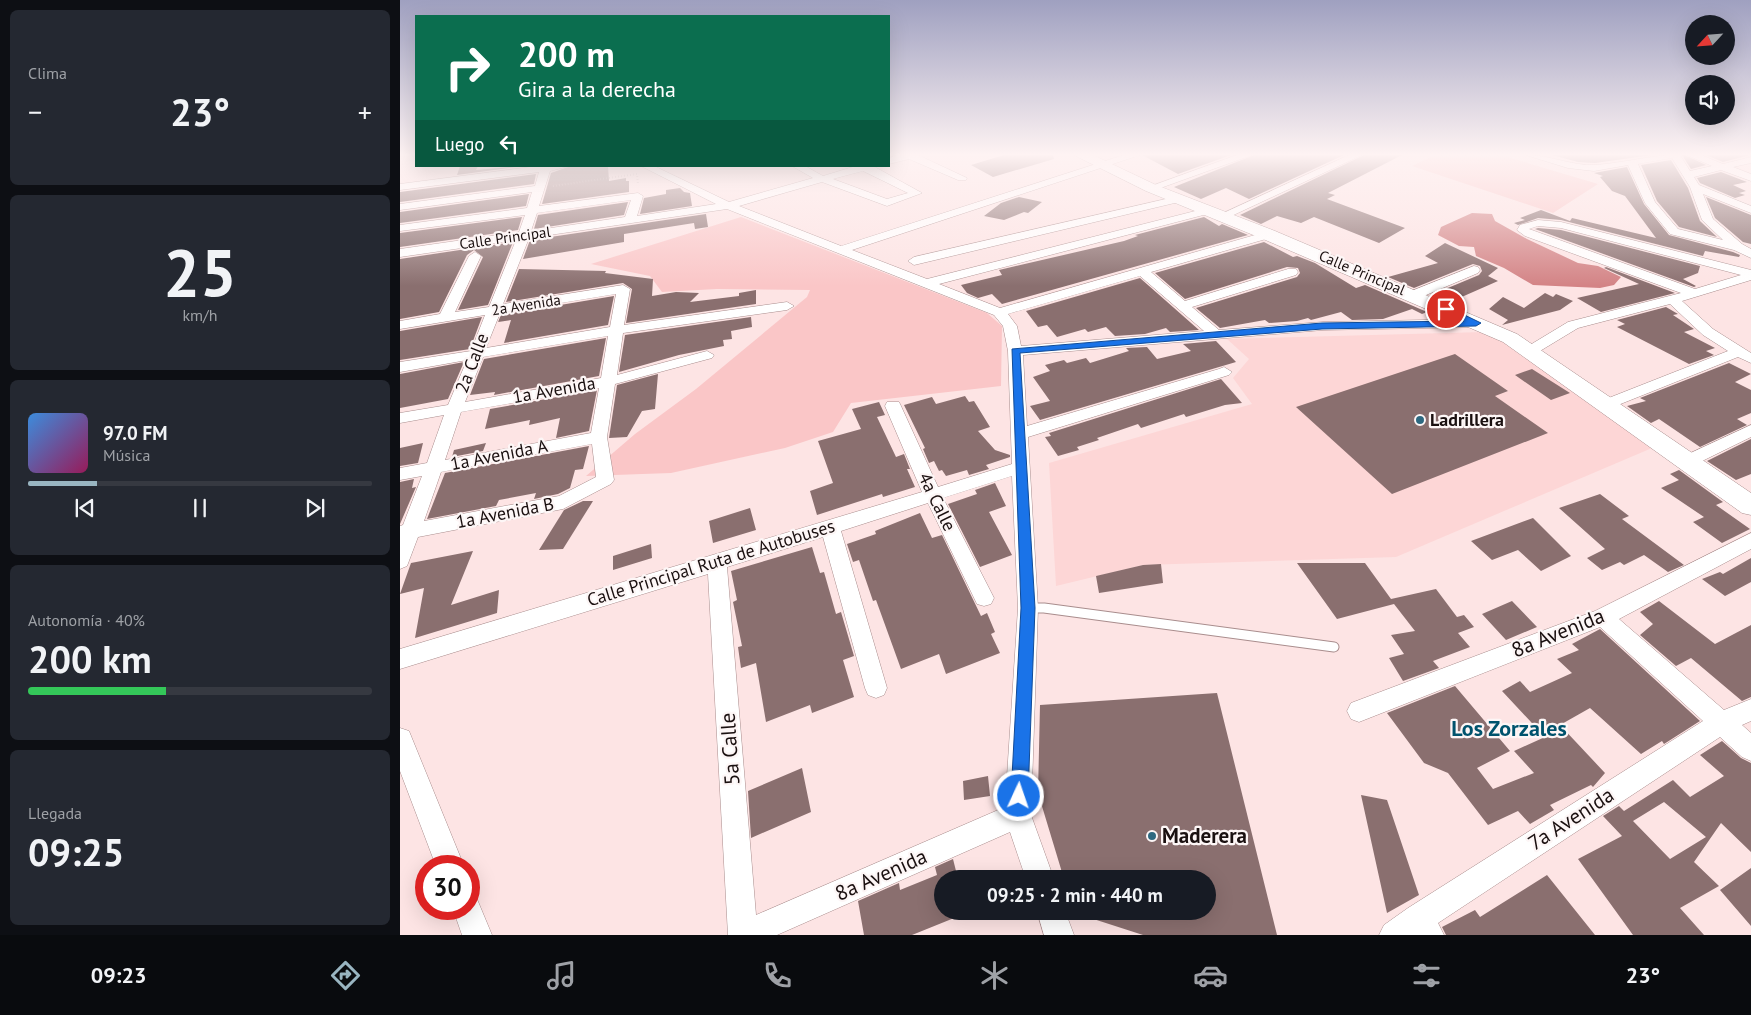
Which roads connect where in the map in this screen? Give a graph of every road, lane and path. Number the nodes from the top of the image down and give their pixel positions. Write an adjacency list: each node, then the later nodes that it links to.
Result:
1 (430, 199): 16 (street)
2 (464, 199): 16 (street)
3 (537, 199): 19 (street, 2a Calle)
4 (618, 199): 19 (street)
5 (637, 199): 22 (street)
6 (713, 199): 17 (street)
7 (754, 199): 17 (street, Calle Principal)
8 (875, 199): 9 (street)
9 (900, 199)
10 (998, 199): 28 (street)
11 (1179, 199): 21 (street, Calle Principal); 32 (street)
12 (1251, 199): 21 (street)
13 (1648, 199): 27 (street)
14 (1700, 199): 27 (street)
15 (1723, 199): 20 (street)
16 (426, 204): 18 (street); 23 (street)
17 (728, 206): 22 (street, Calle Principal); 28 (street)
18 (400, 207)
19 (533, 210): 23 (street); 26 (street, 2a Calle)
20 (1751, 210)
21 (1214, 214): 25 (street, Calle Principal); 37 (street)
22 (630, 220): 26 (street, Calle Principal)
23 (413, 226): 24 (street); 29 (street)
24 (400, 228)
25 (1269, 234): 34 (street); 39 (street, Calle Principal)
26 (524, 235): 29 (street, Calle Principal); 43 (street, 2a Calle)
27 (1738, 247): 30 (street)
28 (840, 250): 37 (street)
29 (400, 251)
30 (1751, 254)
31 (475, 256): 45 (street)
32 (914, 261)
33 (1474, 270): 39 (street)
34 (1142, 271): 42 (street); 44 (street)
35 (1292, 272): 42 (street)
36 (1751, 275): 38 (street); 38 (street)
37 (924, 284): 44 (street)
38 (1694, 293): 40 (street)
39 (1414, 295): 46 (street, Calle Principal)
40 (1672, 300): 51 (street); 54 (street)
41 (787, 306): 48 (street)
42 (1183, 306): 49 (street)
43 (492, 310): 45 (street, 2a Avenida); 48 (street, 2a Avenida); 52 (street, 2a Calle)
44 (999, 312): 50 (street)
45 (446, 318): 47 (street, 2a Avenida)
46 (1476, 323): 49 (street); 51 (street, Calle Principal)
47 (400, 325)
48 (617, 330): 52 (street); 57 (street)
49 (1215, 334): 50 (street)
50 (1015, 351): 63 (street)
51 (1530, 351): 58 (street, Calle Principal)
52 (476, 354): 55 (street); 60 (street, 2a Calle)
53 (707, 355): 57 (street, 1a Avenida)
54 (1744, 356): 58 (street)
55 (400, 367)
56 (1224, 372): 63 (street)
57 (609, 381): 60 (street, 1a Avenida); 64 (street)
58 (1607, 404): 65 (street, Calle Principal)
59 (893, 406): 69 (street, 4a Calle)
60 (455, 408): 61 (street, 1a Avenida); 67 (street, 2a Calle)
61 (400, 418)
62 (1751, 430): 65 (street)
63 (1020, 434): 66 (street)
64 (599, 437): 67 (street, 1a Avenida A); 72 (street, 1a Avenida B)
65 (1688, 461): 70 (street, Calle Principal)
66 (1022, 467): 69 (street, Calle Principal Ruta de Autobuses); 77 (street)
67 (434, 468): 68 (street, 1a Avenida A); 72 (street, 2a Calle)
68 (400, 474)
69 (932, 494): 71 (street, Calle Principal Ruta de Autobuses); 76 (street, 4a Calle)
70 (1751, 506)
71 (830, 526): 75 (street, Calle Principal Ruta de Autobuses); 81 (street)
72 (405, 532): 74 (street, 2a Calle)
73 (1751, 540): 78 (street, 8a Avenida)
74 (400, 561)
75 (717, 564): 80 (street, Calle Principal Ruta de Autobuses); 94 (street, 5a Calle)
76 (984, 598)
77 (1028, 608): 79 (lane); 87 (street)
78 (1603, 617): 83 (street, 8a Avenida); 84 (street)
79 (1334, 647)
80 (400, 659)
81 (876, 688)
82 (1751, 710): 84 (street, 7a Avenida)
83 (1359, 711)
84 (1722, 722): 86 (street); 92 (street, 7a Avenida)
85 (400, 739): 88 (street)
86 (1751, 749)
87 (1018, 815): 89 (street); 94 (street, 8a Avenida)
88 (446, 855)
89 (1037, 870)
90 (471, 920): 93 (street)
91 (1054, 920): 95 (street)
92 (1423, 926): 96 (street, 7a Avenida)
93 (477, 935)
94 (743, 935)
95 (1059, 935)
96 (1394, 935)

